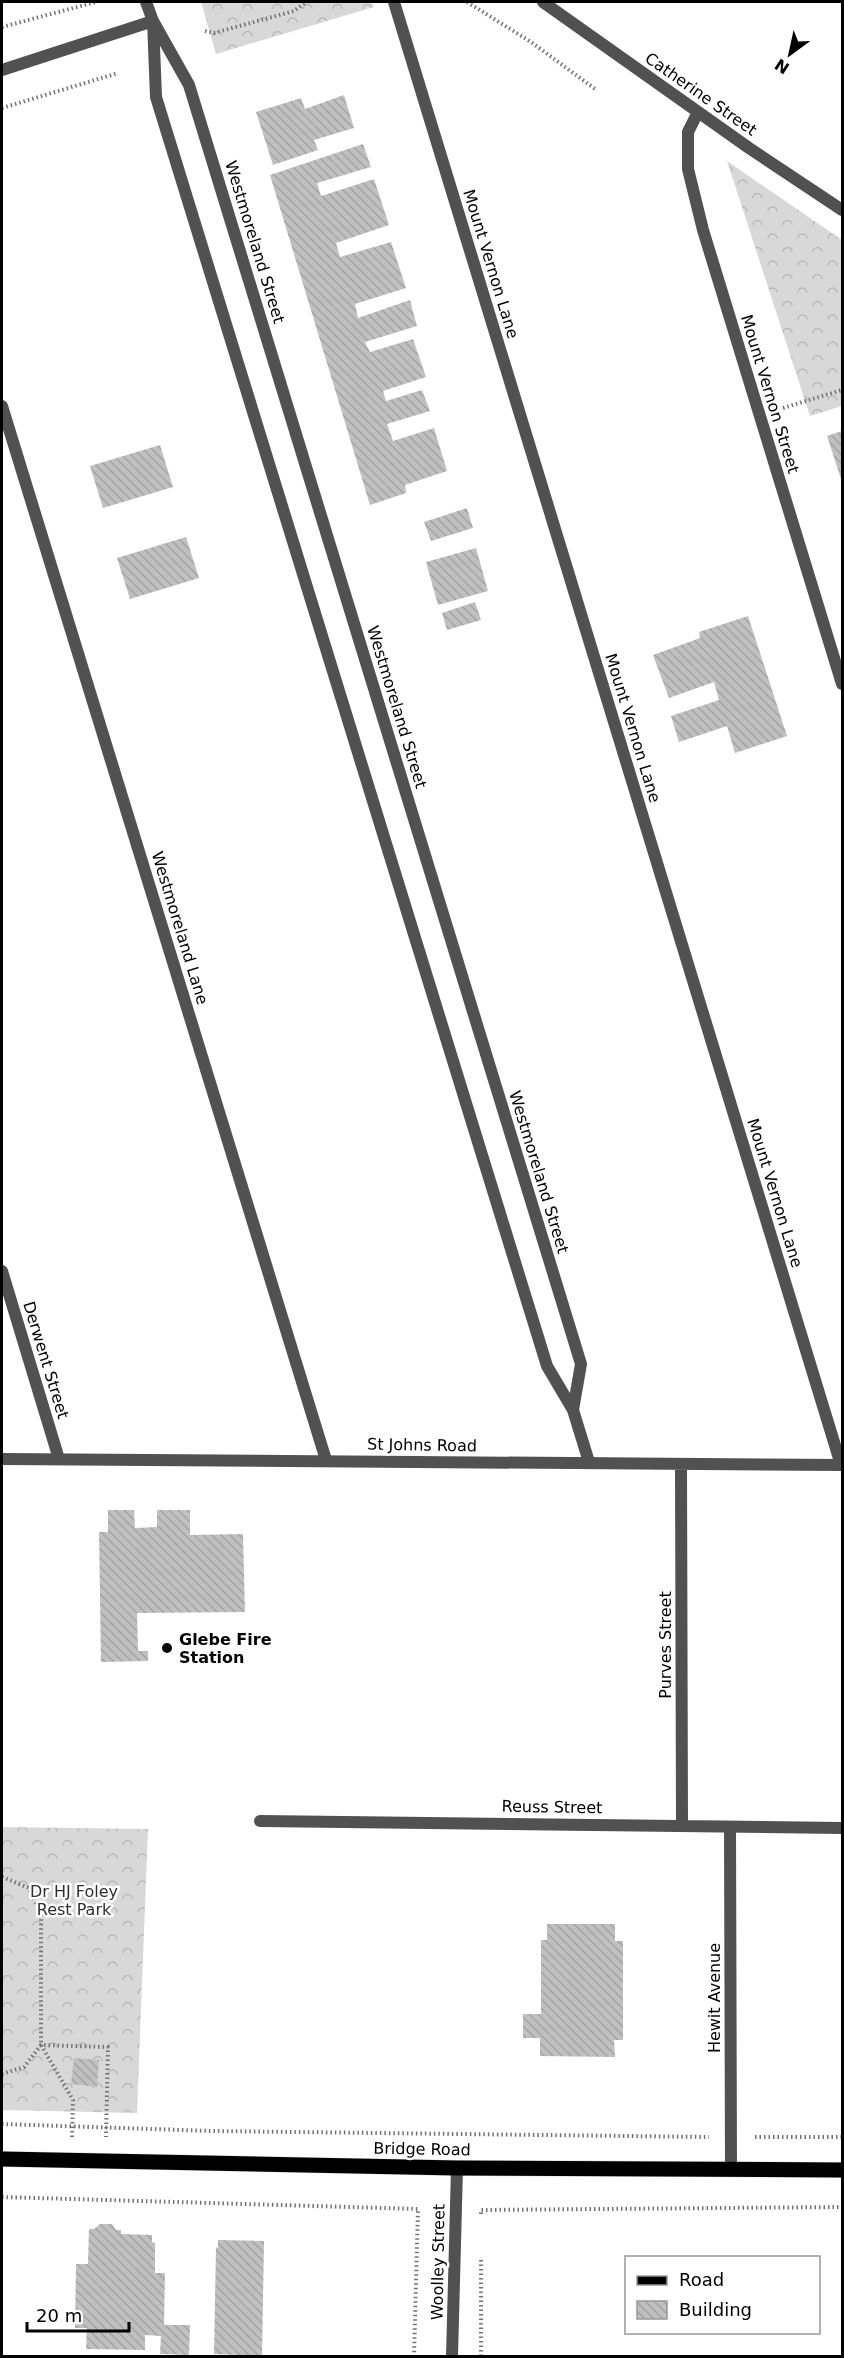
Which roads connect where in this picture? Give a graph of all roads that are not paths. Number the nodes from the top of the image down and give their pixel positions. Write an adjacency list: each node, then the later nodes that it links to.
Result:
1 (146, 2): 4 (street, Westmoreland Street)
2 (394, 2): 17 (street, Mount Vernon Lane)
3 (543, 2): 6 (street, Catherine Street)
4 (153, 21): 5 (street); 11 (street, Westmoreland Street); 11 (street, Westmoreland Street)
5 (2, 70)
6 (698, 112): 7 (street, Catherine Street); 9 (street, Mount Vernon Street)
7 (843, 210)
8 (2, 406): 14 (street, Westmoreland Lane)
9 (843, 684)
10 (2, 1270): 13 (street, Derwent Street)
11 (573, 1410): 15 (street, Westmoreland Street)
12 (2, 1459): 13 (street, St Johns Road)
13 (59, 1459): 14 (street, St Johns Road)
14 (326, 1460): 15 (street, St Johns Road)
15 (589, 1462): 16 (street, St Johns Road)
16 (681, 1464): 17 (street, St Johns Road); 19 (street, Purves Street)
17 (842, 1465)
18 (260, 1821): 19 (street, Reuss Street)
19 (682, 1826): 20 (street, Reuss Street)
20 (730, 1827): 21 (street, Reuss Street); 24 (street, Hewit Avenue)
21 (843, 1828)
22 (2, 2159): 23 (main road, Bridge Road)
23 (457, 2168): 24 (main road, Bridge Road); 26 (street, Woolley Street)
24 (731, 2169): 25 (main road, Bridge Road)
25 (843, 2170)
26 (452, 2356)

